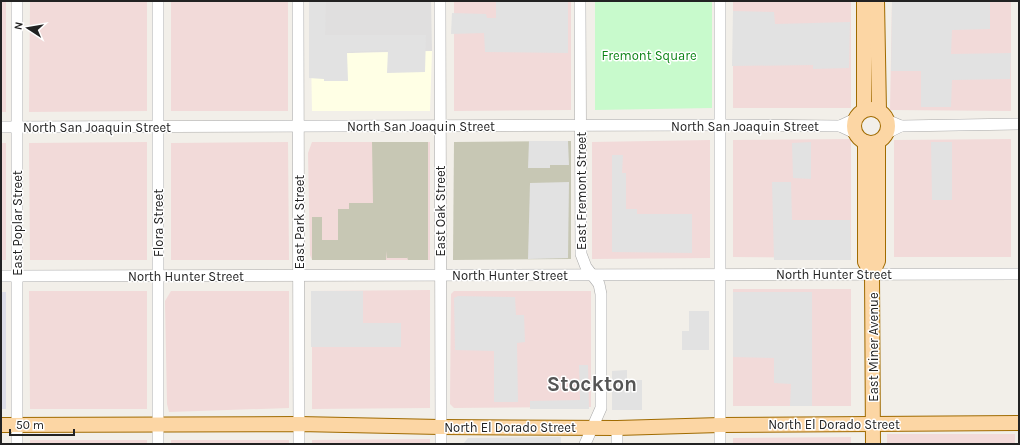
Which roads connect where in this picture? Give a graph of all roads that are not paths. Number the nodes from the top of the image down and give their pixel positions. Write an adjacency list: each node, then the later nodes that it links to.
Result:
1 (17, 1): 18 (street, East Poplar Street)
2 (158, 1): 19 (street, Flora Street)
3 (298, 1): 20 (street, East Park Street)
4 (440, 1): 14 (street, East Oak Street)
5 (580, 1): 15 (street, East Fremont Street)
6 (720, 1): 13 (street)
7 (864, 1): 9 (main road)
8 (877, 1): 10 (main road, East Miner Avenue)
9 (868, 59): 10 (main road); 11 (main road)
10 (878, 81): 21 (main road, East Miner Avenue)
11 (860, 115): 16 (street, North San Joaquin Street); 21 (main road); 21 (main road)
12 (1019, 124): 21 (street)
13 (720, 125): 15 (street, North San Joaquin Street); 16 (street, North San Joaquin Street); 22 (street)
14 (440, 126): 15 (street, North San Joaquin Street); 20 (street, North San Joaquin Street); 26 (street, East Oak Street)
15 (581, 126): 27 (street, East Fremont Street)
16 (840, 126): 21 (street, North San Joaquin Street)
17 (1, 127): 18 (street, North San Joaquin Street)
18 (17, 127): 19 (street, North San Joaquin Street); 29 (street, East Poplar Street)
19 (158, 127): 20 (street, North San Joaquin Street); 30 (street, Flora Street)
20 (299, 127): 25 (street, East Park Street)
21 (875, 130): 23 (main road, East Miner Avenue)
22 (720, 274): 23 (street, North Hunter Street); 27 (street, North Hunter Street); 37 (street)
23 (872, 274): 24 (street, North Hunter Street); 33 (main road, East Miner Avenue)
24 (1019, 274)
25 (299, 275): 26 (street, North Hunter Street); 30 (street, North Hunter Street); 32 (street, East Park Street)
26 (440, 275): 27 (street, North Hunter Street); 38 (street, East Oak Street)
27 (590, 275): 39 (street, East Fremont Street)
28 (1, 276): 29 (street, North Hunter Street)
29 (17, 276): 30 (street, North Hunter Street); 35 (street, East Poplar Street)
30 (158, 276): 36 (street, Flora Street)
31 (1019, 423): 33 (main road, North El Dorado Street)
32 (299, 424): 36 (main road, North El Dorado Street); 38 (main road, North El Dorado Street); 43 (street, East Park Street)
33 (873, 424): 37 (main road, North El Dorado Street); 48 (main road, East Miner Avenue)
34 (1, 425): 35 (main road, North El Dorado Street)
35 (17, 425): 36 (main road, North El Dorado Street); 41 (street, East Poplar Street)
36 (158, 425): 42 (street, Flora Street)
37 (720, 425): 40 (main road, North El Dorado Street); 47 (street)
38 (440, 427): 39 (main road, North El Dorado Street); 44 (street, East Oak Street)
39 (592, 427): 40 (main road, North El Dorado Street); 45 (street, East Fremont Street)
40 (617, 428): 46 (street)
41 (17, 444)
42 (158, 444)
43 (299, 444)
44 (441, 444)
45 (585, 444)
46 (617, 444)
47 (720, 444)
48 (873, 444)

